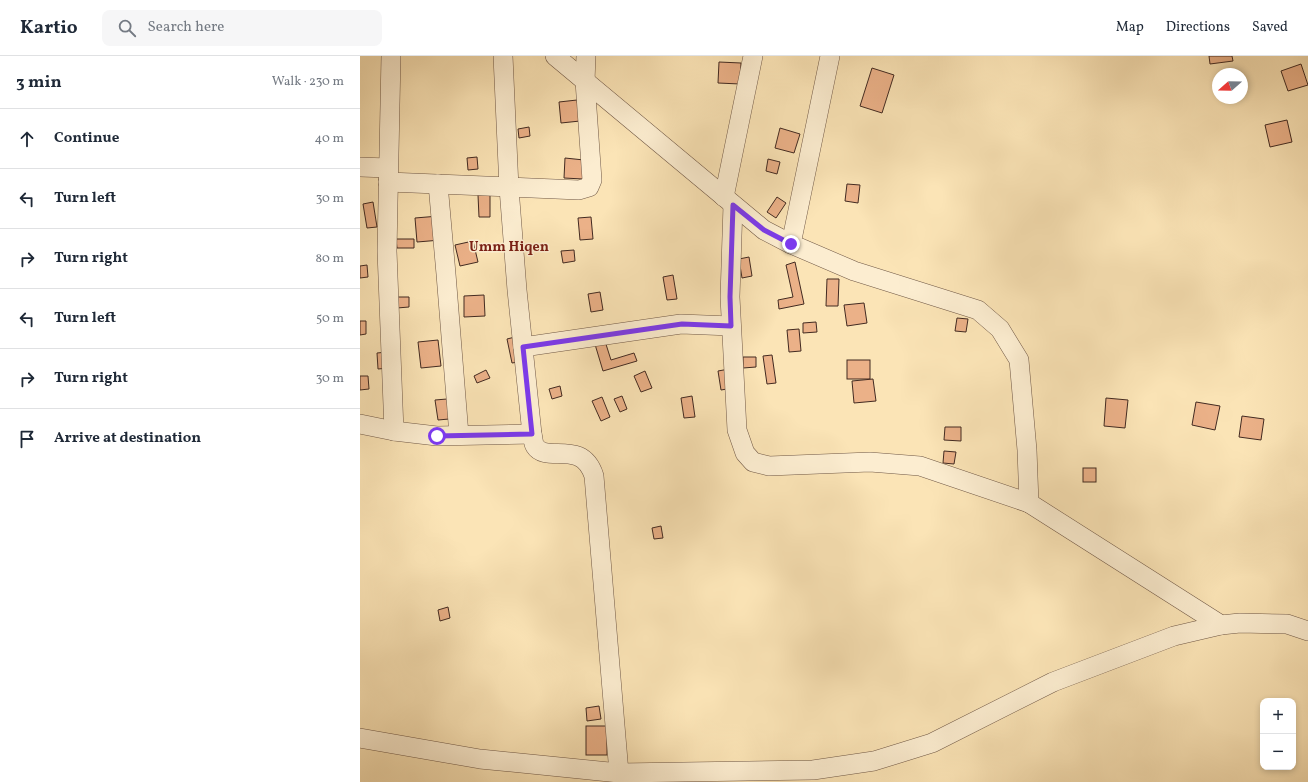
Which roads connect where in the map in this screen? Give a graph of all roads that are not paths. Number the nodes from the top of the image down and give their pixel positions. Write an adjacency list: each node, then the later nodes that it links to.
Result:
1 (391, 56): 9 (street)
2 (503, 56): 11 (street)
3 (555, 56): 7 (street)
4 (586, 56): 7 (street)
5 (753, 56): 12 (street)
6 (830, 56): 13 (street)
7 (585, 81): 11 (street); 12 (street)
8 (360, 167): 9 (street)
9 (388, 175): 10 (street); 17 (street)
10 (438, 184): 11 (street); 19 (street)
11 (509, 188): 15 (street)
12 (729, 201): 13 (street); 14 (street)
13 (791, 244): 20 (street)
14 (731, 326): 15 (street); 20 (street)
15 (523, 347): 18 (street)
16 (360, 424): 17 (street)
17 (394, 431): 19 (street)
18 (532, 434): 19 (street); 24 (street)
19 (459, 436)
20 (1029, 503): 21 (street)
21 (1221, 625): 22 (street); 24 (street)
22 (1308, 631)
23 (360, 738): 24 (street)
24 (619, 773)

